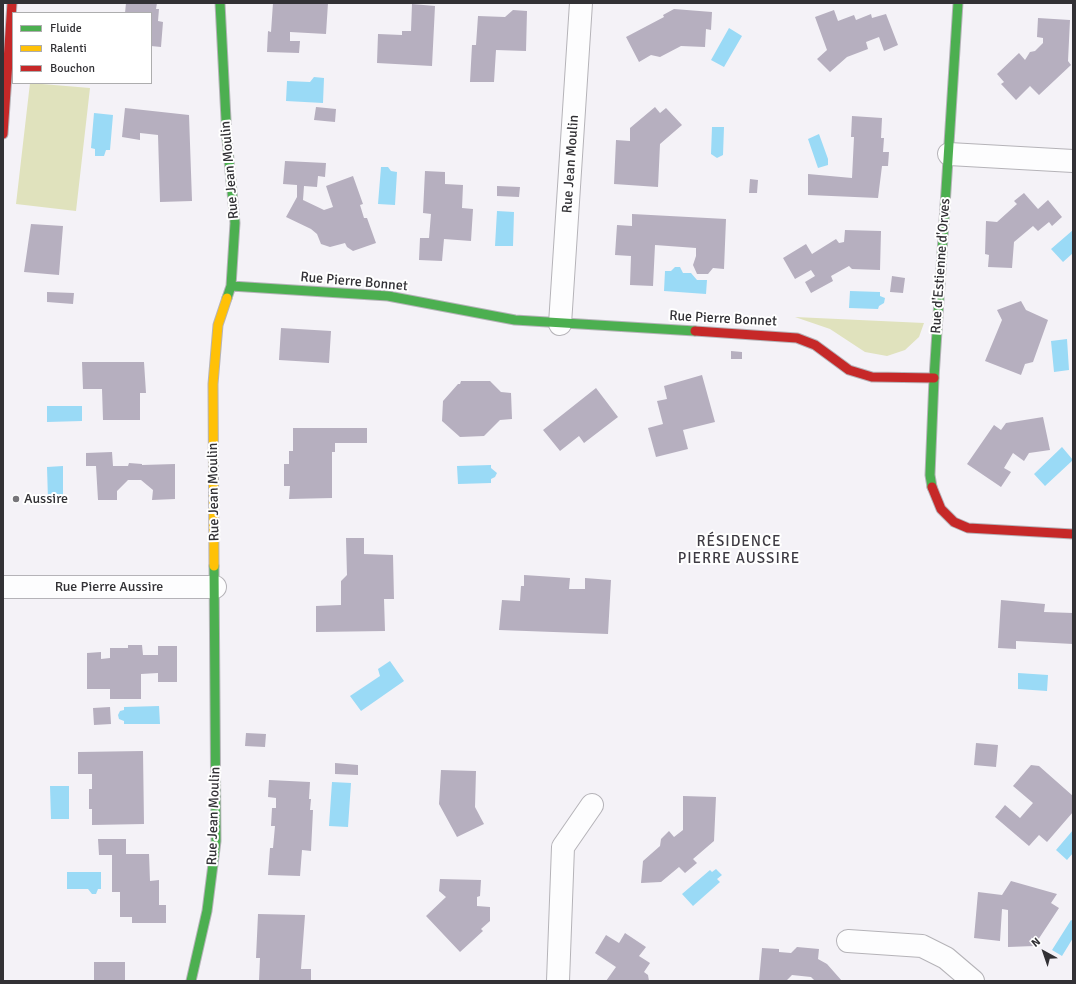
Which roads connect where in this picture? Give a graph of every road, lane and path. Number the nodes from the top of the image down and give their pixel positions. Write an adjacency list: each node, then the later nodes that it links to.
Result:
1 (12, 3): 5 (street)
2 (220, 3): 8 (street, Rue Jean Moulin)
3 (580, 3): 9 (street, Rue Jean Moulin)
4 (958, 3): 6 (street, Rue d'Estienne d'Orves)
5 (3, 134)
6 (949, 154): 7 (street); 10 (street, Rue d'Estienne d'Orves)
7 (1073, 161)
8 (231, 286): 9 (street, Rue Pierre Bonnet); 13 (street, Rue Jean Moulin)
9 (560, 324): 10 (street, Rue Pierre Bonnet)
10 (934, 378): 11 (street)
11 (1073, 534)
12 (3, 587): 13 (street, Rue Pierre Aussire)
13 (215, 587): 16 (street, Rue Jean Moulin)
14 (592, 805): 17 (street)
15 (848, 941): 18 (street)
16 (191, 981)
17 (558, 981)
18 (973, 981)

